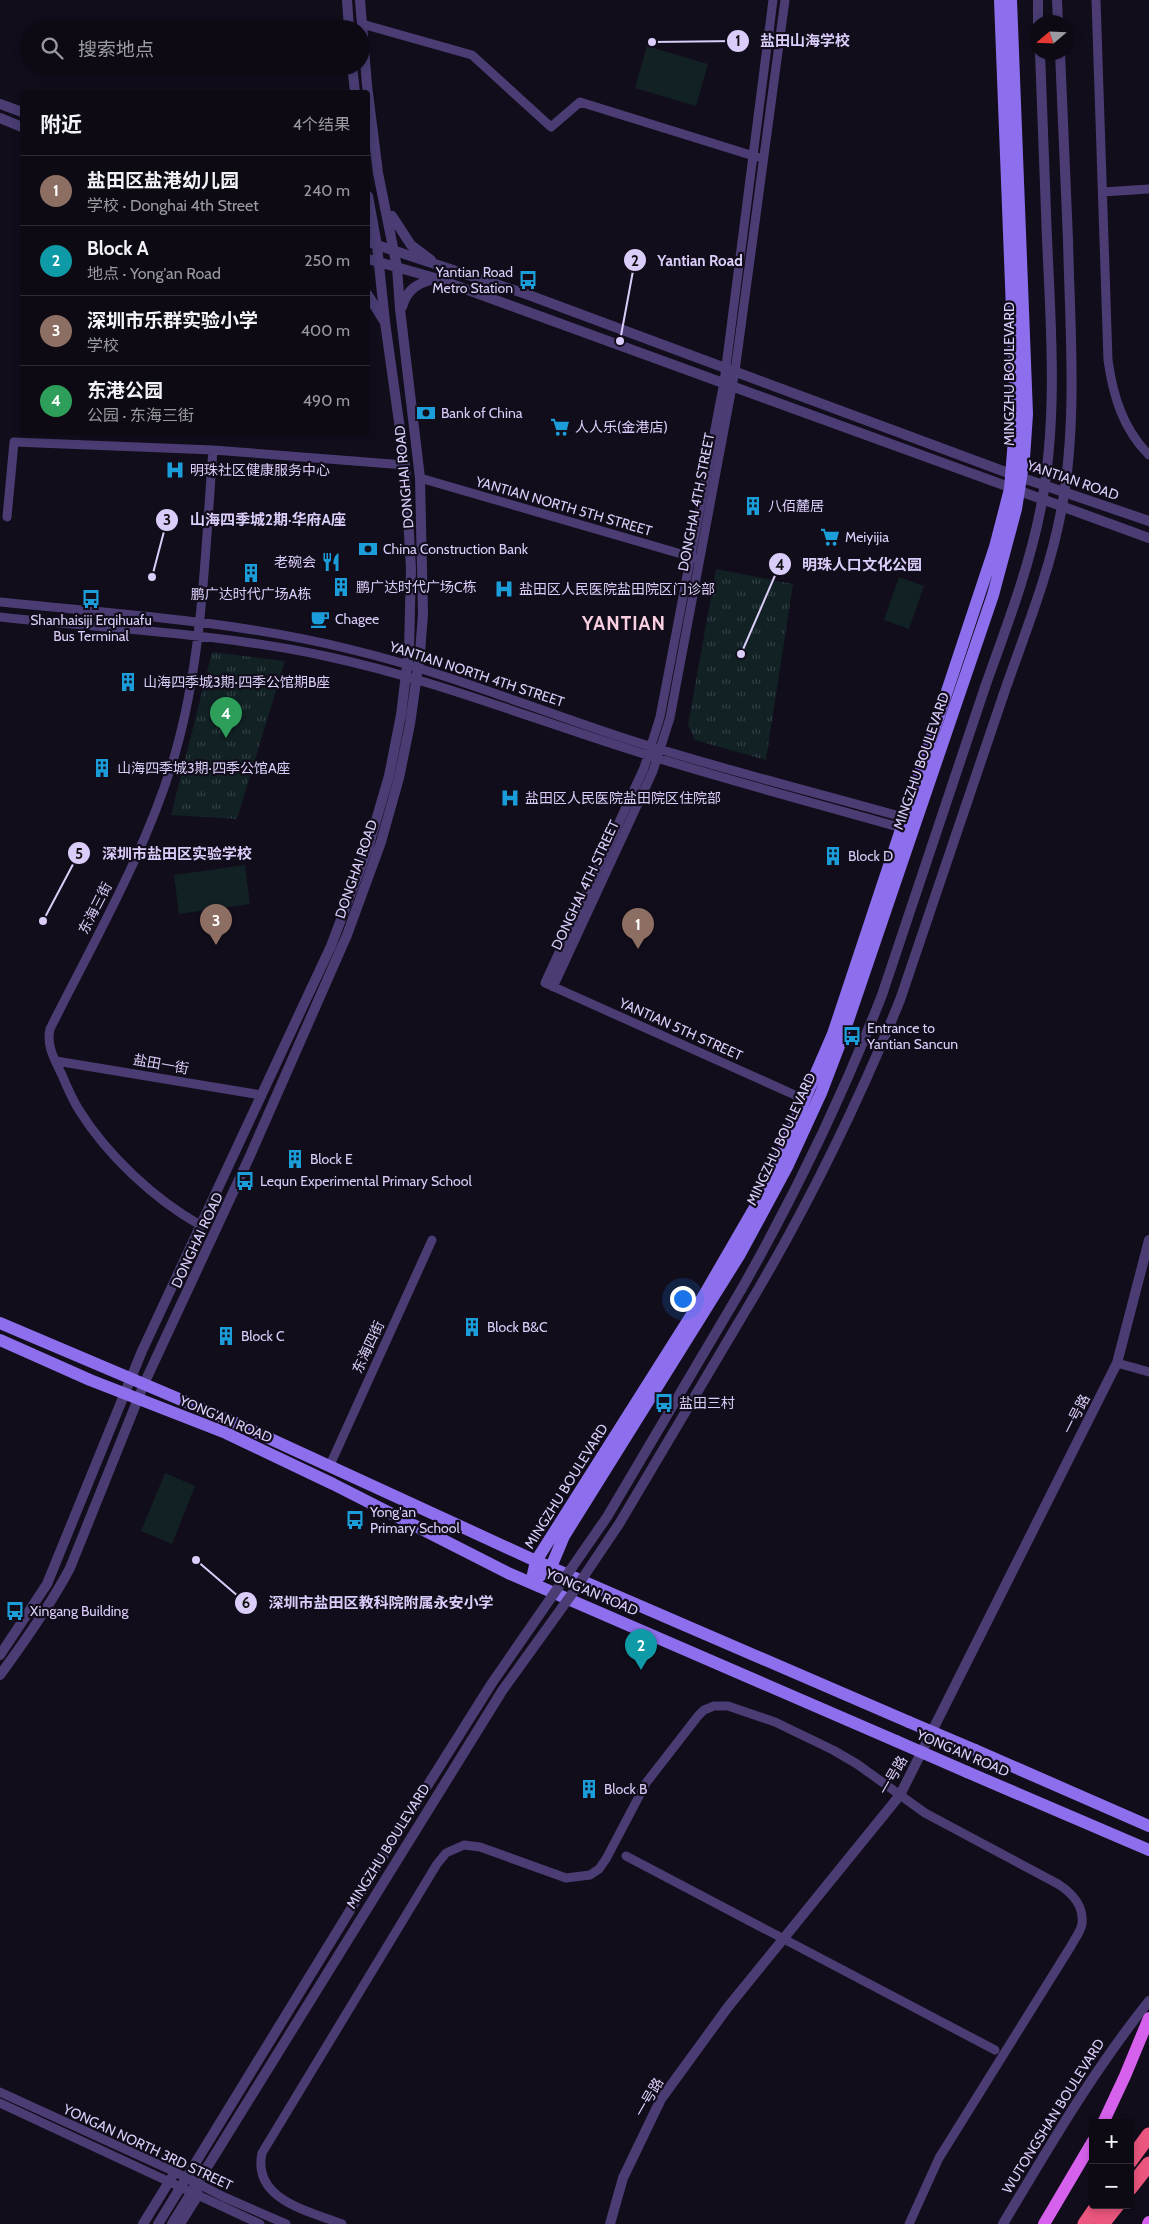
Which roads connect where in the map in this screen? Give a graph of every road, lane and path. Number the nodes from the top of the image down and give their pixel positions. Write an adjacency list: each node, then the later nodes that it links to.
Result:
1 (347, 0): 12 (street)
2 (360, 0): 13 (street, DONGHAI ROAD)
3 (773, 0): 26 (street, DONGHAI 4TH STREET)
4 (785, 0): 27 (street, DONGHAI 4TH STREET)
5 (1000, 0): 47 (main road, MINGZHU BOULEVARD)
6 (1011, 0): 47 (main road, MINGZHU BOULEVARD)
7 (1038, 0): 10 (street)
8 (1057, 0): 11 (street)
9 (1096, 0): 29 (street)
10 (1038, 15)
11 (1058, 15)
12 (348, 20)
13 (362, 20)
14 (370, 26): 26 (street)
15 (1040, 60): 108 (street, MINGZHU BOULEVARD, bridge)
16 (1060, 60): 109 (street, MINGZHU BOULEVARD, bridge)
17 (353, 75): 19 (street)
18 (367, 75): 20 (street, DONGHAI ROAD)
19 (355, 90)
20 (369, 90)
21 (370, 98): 30 (street, DONGHAI ROAD)
22 (0, 104): 23 (street)
23 (20, 111)
24 (0, 118): 25 (street)
25 (20, 126)
26 (752, 156): 27 (street); 42 (street, DONGHAI 4TH STREET)
27 (762, 159): 42 (street, DONGHAI 4TH STREET)
28 (1149, 189): 29 (street)
29 (1102, 192): 45 (street)
30 (385, 198): 33 (street, DONGHAI ROAD); 36 (street)
31 (370, 220): 32 (street, DONGHAI ROAD)
32 (372, 244): 33 (street, YANTIAN ROAD); 35 (street, DONGHAI ROAD)
33 (395, 250): 36 (street, YANTIAN ROAD); 37 (street, DONGHAI ROAD)
34 (370, 260): 35 (street)
35 (378, 263): 37 (street); 41 (street, DONGHAI ROAD)
36 (436, 264): 42 (street, YANTIAN ROAD)
37 (397, 267): 38 (street); 40 (street, DONGHAI ROAD)
38 (435, 278): 40 (street); 43 (street)
39 (370, 298): 41 (street)
40 (401, 315): 48 (street, DONGHAI ROAD)
41 (385, 322): 46 (street, DONGHAI ROAD)
42 (730, 369): 43 (street, DONGHAI 4TH STREET); 47 (street, YANTIAN ROAD)
43 (728, 384): 49 (street); 53 (street, DONGHAI 4TH STREET)
44 (213, 450): 46 (street); 50 (street); 56 (street, 东海三街)
45 (1149, 455)
46 (405, 465): 58 (street, DONGHAI ROAD)
47 (1016, 475): 49 (main road, MINGZHU BOULEVARD); 51 (street, YANTIAN ROAD)
48 (420, 478): 53 (street, YANTIAN NORTH 5TH STREET); 59 (street, DONGHAI ROAD)
49 (1014, 491): 52 (street); 62 (main road, MINGZHU BOULEVARD); 80 (main road, MINGZHU BOULEVARD)
50 (6, 518)
51 (1149, 521)
52 (1149, 538)
53 (695, 558): 61 (street, DONGHAI 4TH STREET)
54 (0, 602): 56 (street, YANTIAN NORTH 4TH STREET)
55 (0, 617): 57 (street, YANTIAN NORTH 4TH STREET)
56 (199, 623): 57 (street, 东海三街); 58 (street, YANTIAN NORTH 4TH STREET)
57 (198, 636): 60 (street, YANTIAN NORTH 4TH STREET); 64 (street, 东海三街)
58 (407, 664): 59 (street, YANTIAN NORTH 4TH STREET); 60 (street, DONGHAI ROAD)
59 (418, 673): 60 (street, YANTIAN NORTH 4TH STREET); 61 (street, YANTIAN NORTH 4TH STREET); 75 (street, DONGHAI ROAD)
60 (406, 677): 65 (street, DONGHAI ROAD)
61 (654, 751): 62 (street, YANTIAN NORTH 4TH STREET); 63 (street, DONGHAI 4TH STREET)
62 (904, 823): 66 (main road, MINGZHU BOULEVARD)
63 (549, 985): 66 (street, YANTIAN 5TH STREET)
64 (56, 1061): 65 (street, 盐田一街); 67 (street)
65 (262, 1095): 67 (street, DONGHAI ROAD)
66 (806, 1100): 79 (main road, MINGZHU BOULEVARD)
67 (200, 1225): 74 (street, DONGHAI ROAD)
68 (432, 1240): 78 (street, 东海四街)
69 (1149, 1240): 72 (street, 一号路)
70 (0, 1323): 74 (main road, YONG'AN ROAD)
71 (0, 1340): 76 (main road, YONG'AN ROAD)
72 (1117, 1363): 73 (street); 84 (street, 一号路)
73 (1149, 1372)
74 (130, 1377): 75 (main road, YONG'AN ROAD); 76 (street, DONGHAI ROAD)
75 (144, 1384): 77 (street, DONGHAI ROAD); 78 (main road, YONG'AN ROAD)
76 (124, 1392): 77 (main road, YONG'AN ROAD); 82 (street, DONGHAI ROAD)
77 (137, 1398): 81 (main road, YONG'AN ROAD); 83 (street, DONGHAI ROAD)
78 (330, 1465): 79 (main road, YONG'AN ROAD)
79 (536, 1561): 80 (main road, YONG'AN ROAD); 81 (main road, MINGZHU BOULEVARD)
80 (551, 1567): 81 (main road); 85 (main road, YONG'AN ROAD, bridge)
81 (531, 1582): 86 (main road, YONG'AN ROAD, bridge)
82 (0, 1655)
83 (0, 1675)
84 (900, 1795): 88 (street, 一号路); 113 (street); 115 (street)
85 (1149, 1826)
86 (1149, 1850)
87 (626, 1856): 88 (street)
88 (783, 1939): 92 (street); 114 (street, 一号路)
89 (1149, 2001): 116 (street, WUTONGSHAN BOULEVARD)
90 (1149, 2018): 93 (main road)
91 (1149, 2041): 93 (main road)
92 (994, 2050)
93 (1135, 2054): 96 (main road)
94 (0, 2092): 101 (street, YONGAN NORTH 3RD STREET)
95 (0, 2103): 101 (street, YONGAN NORTH 3RD STREET)
96 (1105, 2119)
97 (1149, 2135): 99 (highway)
98 (1089, 2148): 117 (main road)
99 (1134, 2156)
100 (1149, 2164): 103 (highway)
101 (172, 2176): 102 (street, YONGAN NORTH 3RD STREET); 104 (street, YONGAN NORTH 3RD STREET); 107 (street)
102 (193, 2181): 104 (street); 112 (street, YONGAN NORTH 3RD STREET)
103 (1134, 2183)
104 (198, 2195): 110 (street); 111 (street, YONGAN NORTH 3RD STREET)
105 (1095, 2209): 118 (highway)
106 (1114, 2209): 119 (highway)
107 (143, 2224)
108 (158, 2224)
109 (172, 2224)
110 (180, 2224)
111 (260, 2224)
112 (286, 2224)
113 (342, 2224)
114 (610, 2224)
115 (909, 2224)
116 (1003, 2224)
117 (1044, 2224)
118 (1085, 2224)
119 (1102, 2224)

